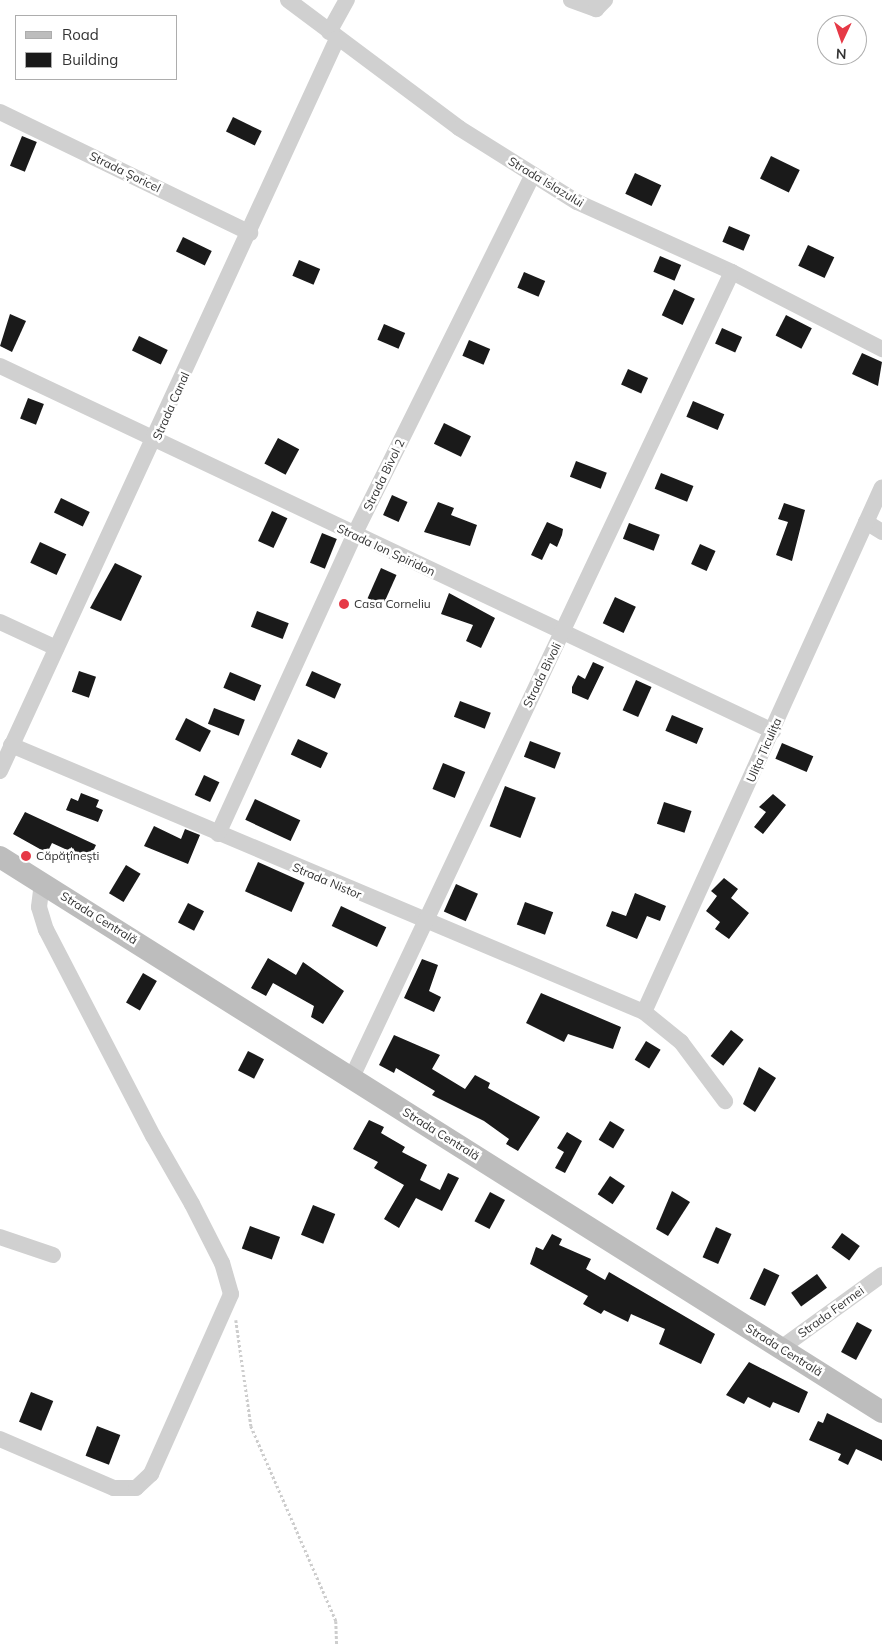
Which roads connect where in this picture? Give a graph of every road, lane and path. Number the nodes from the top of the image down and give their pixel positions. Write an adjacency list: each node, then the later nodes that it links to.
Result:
1 (288, 0): 5 (street, Strada Islazului)
2 (347, 0): 5 (street, Strada Canal)
3 (571, 0): 4 (street)
4 (605, 0)
5 (333, 36): 7 (street, Strada Islazului); 8 (street, Strada Canal)
6 (0, 112): 8 (street, Strada Șoricel)
7 (533, 174): 9 (street, Strada Islazului); 16 (street, Strada Bivol 2)
8 (250, 233): 12 (street, Strada Canal)
9 (732, 272): 10 (street, Strada Islazului); 18 (street, Strada Bivoli)
10 (882, 349)
11 (0, 366): 12 (street, Strada Ion Spiridon)
12 (155, 442): 16 (street, Strada Ion Spiridon); 19 (street, Strada Canal)
13 (882, 487): 14 (street, Ulița Ticulița)
14 (866, 522): 15 (street); 20 (street, Ulița Ticulița)
15 (882, 532)
16 (354, 535): 18 (street, Strada Ion Spiridon); 23 (street, Strada Bivol 2)
17 (0, 622): 19 (street)
18 (563, 632): 20 (street, Strada Ion Spiridon); 26 (street, Strada Bivoli)
19 (56, 648): 21 (street, Strada Canal)
20 (772, 731): 27 (street, Ulița Ticulița)
21 (11, 745): 22 (street, Strada Canal); 23 (street, Strada Nistor)
22 (0, 770)
23 (218, 834): 26 (street, Strada Nistor)
24 (0, 857): 25 (main road, Strada Centrală)
25 (42, 883): 28 (main road, Strada Centrală); 33 (street)
26 (424, 922): 27 (street, Strada Nistor); 28 (street, Strada Bivoli)
27 (644, 1012): 29 (street, Strada Nistor)
28 (352, 1077): 34 (main road, Strada Centrală)
29 (725, 1101)
30 (0, 1237): 31 (street)
31 (53, 1255)
32 (882, 1276): 34 (street, Strada Fermei)
33 (231, 1294): 36 (street); 37 (path)
34 (781, 1348): 35 (main road, Strada Centrală)
35 (882, 1412)
36 (0, 1439)
37 (337, 1646)

